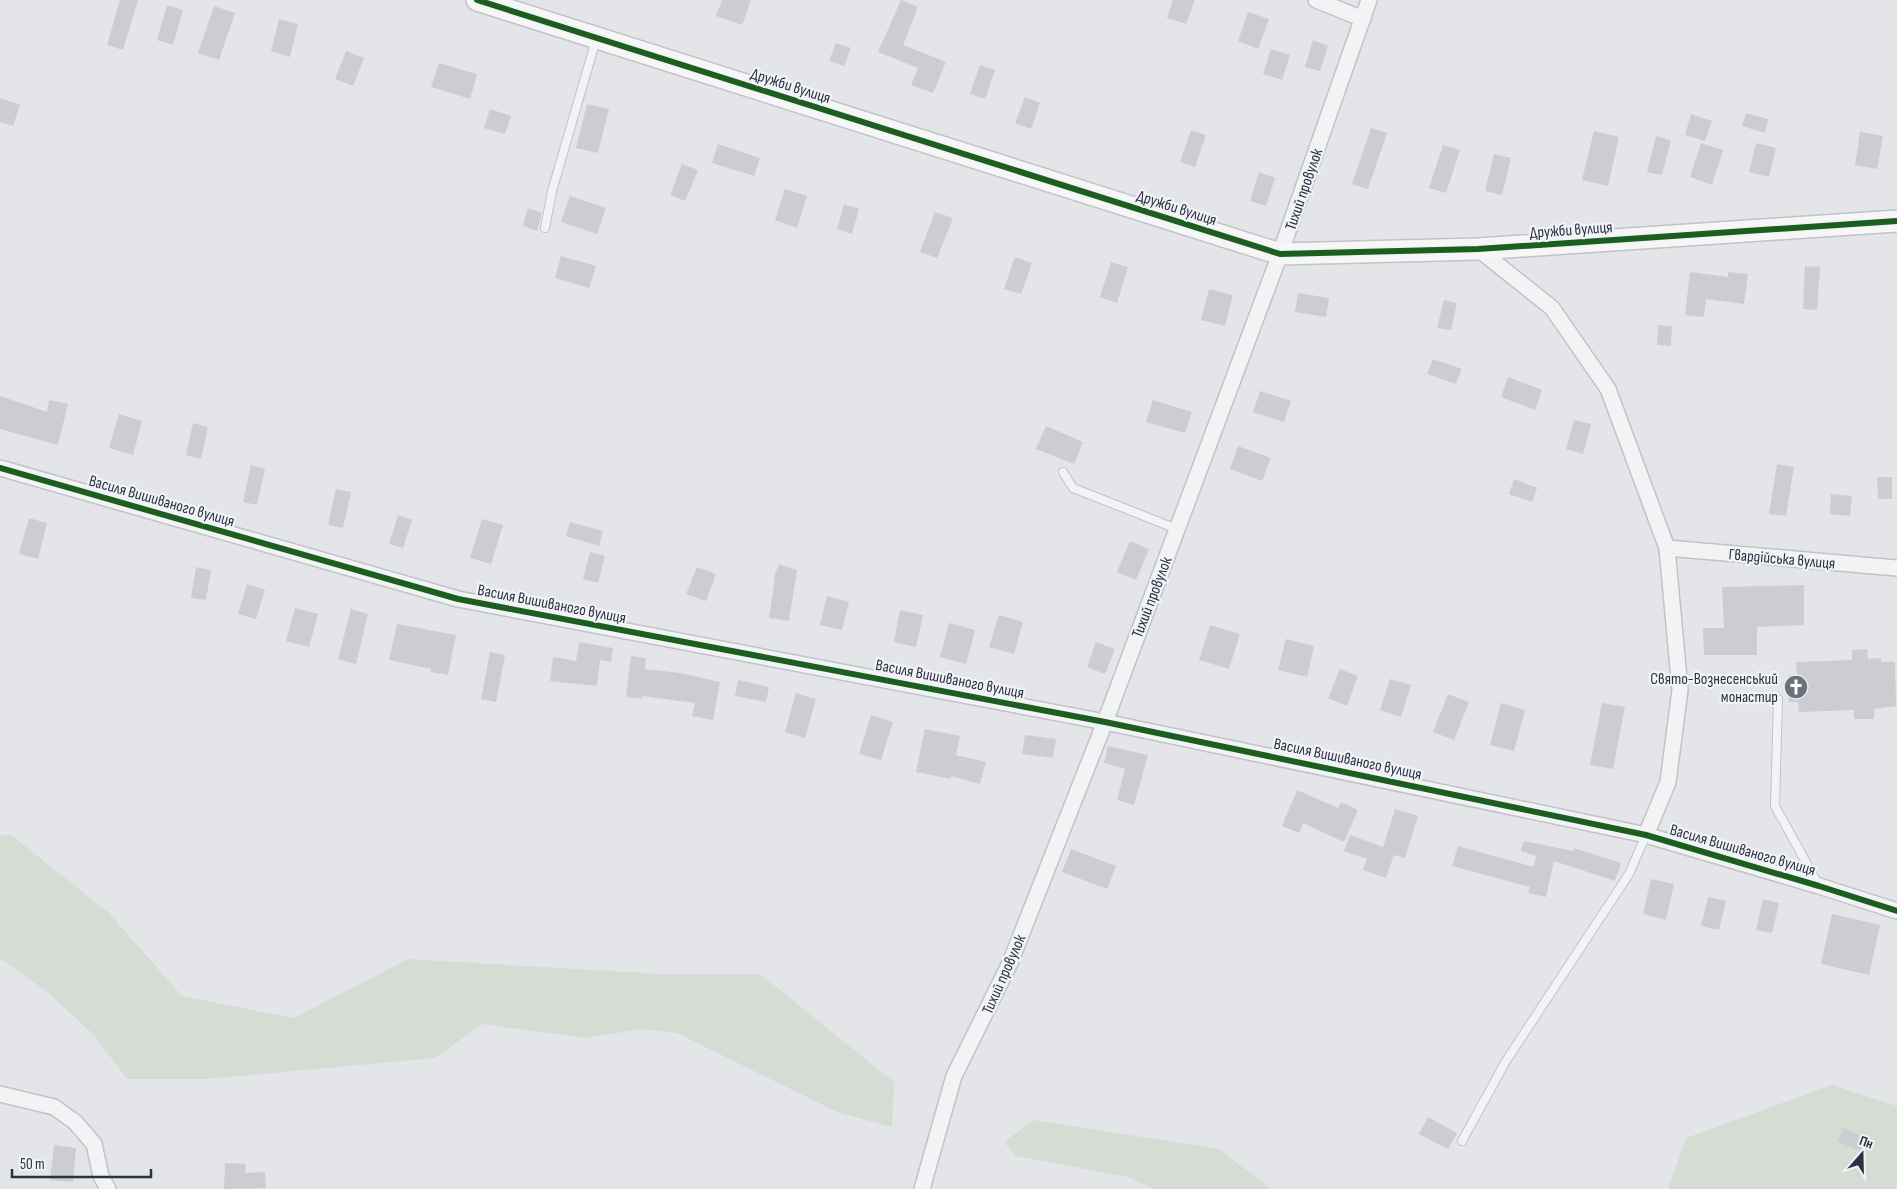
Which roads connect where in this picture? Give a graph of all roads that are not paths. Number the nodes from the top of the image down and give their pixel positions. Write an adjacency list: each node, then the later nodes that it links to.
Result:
1 (476, 0): 5 (street, Дружби вулиця)
2 (1316, 0): 4 (street)
3 (1369, 0): 4 (street, Тихий провулок)
4 (1363, 19): 9 (street, Тихий провулок)
5 (597, 38): 7 (lane); 9 (street, Дружби вулиця)
6 (1897, 221): 8 (street, Дружби вулиця)
7 (545, 228)
8 (1478, 250): 9 (street, Дружби вулиця); 13 (street)
9 (1280, 254): 12 (street, Тихий провулок)
10 (0, 468): 16 (street, Василя Вишиваного вулиця)
11 (1063, 472): 12 (lane)
12 (1177, 529): 16 (street, Тихий провулок)
13 (1667, 548): 14 (street, Гвардійська вулиця); 17 (street)
14 (1897, 568)
15 (1778, 699): 18 (lane)
16 (1105, 722): 17 (street, Василя Вишиваного вулиця); 23 (street, Тихий провулок)
17 (1646, 835): 18 (street, Василя Вишиваного вулиця); 21 (lane)
18 (1820, 886): 19 (street, Василя Вишиваного вулиця)
19 (1897, 910)
20 (0, 1094): 22 (street)
21 (1462, 1141)
22 (108, 1189)
23 (922, 1189)

